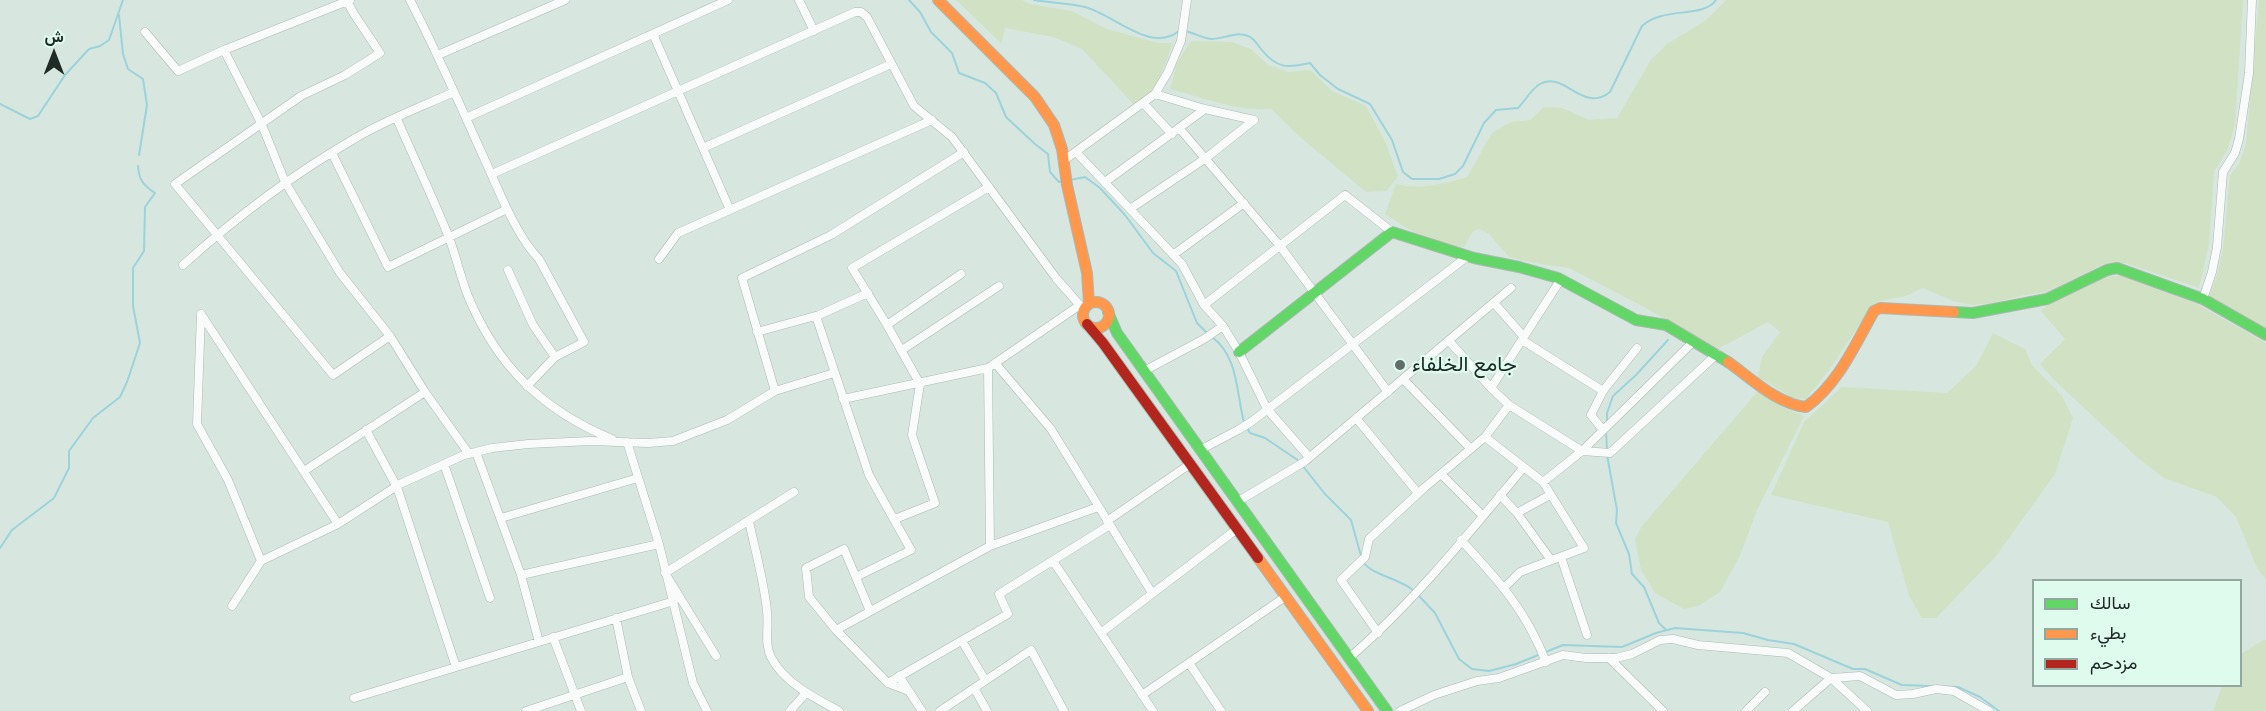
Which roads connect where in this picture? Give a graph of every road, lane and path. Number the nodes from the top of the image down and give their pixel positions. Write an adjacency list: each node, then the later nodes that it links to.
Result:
1 (348, 0): 12 (street); 23 (street)
2 (410, 0): 13 (street)
3 (565, 0): 13 (street)
4 (728, 0): 11 (street)
5 (799, 0): 9 (street)
6 (938, 0): 31 (main road)
7 (1187, 0): 17 (street)
8 (2252, 0): 56 (street)
9 (814, 31): 14 (street); 16 (street)
10 (145, 32): 12 (street)
11 (653, 34): 16 (street); 20 (street)
12 (224, 50): 23 (street)
13 (438, 55): 15 (street)
14 (891, 64): 22 (street); 26 (street)
15 (454, 92): 20 (street); 21 (street)
16 (678, 92): 26 (street); 32 (street)
17 (1155, 94): 18 (street); 19 (street)
18 (1144, 104): 25 (street); 28 (street)
19 (1205, 109): 24 (street); 30 (street)
20 (466, 118): 32 (street)
21 (397, 119): 29 (street); 42 (street)
22 (932, 120): 27 (street); 39 (street)
23 (262, 125): 33 (street); 41 (street)
24 (1180, 129): 25 (street); 30 (street)
25 (1172, 134): 34 (street)
26 (703, 148): 39 (street)
27 (964, 152): 35 (street); 65 (street)
28 (1076, 152): 31 (street); 34 (street)
29 (332, 153): 33 (street); 42 (street)
30 (1206, 158): 36 (street); 38 (street)
31 (1064, 165): 49 (main road)
32 (492, 174): 37 (street)
33 (285, 182): 41 (street); 67 (street)
34 (1105, 182): 38 (street)
35 (989, 187): 54 (street); 59 (street)
36 (1244, 203): 43 (street); 44 (street)
37 (507, 209): 42 (street); 76 (street)
38 (1130, 209): 44 (street)
39 (730, 210): 46 (street)
40 (1392, 231): 43 (street); 45 (main road); 55 (main road)
41 (216, 234): 47 (street); 67 (street)
42 (449, 237): 82 (street)
43 (1280, 246): 55 (street); 58 (street)
44 (1173, 255): 58 (street)
45 (1468, 256): 51 (main road); 71 (street)
46 (659, 259)
47 (183, 265)
48 (508, 270): 76 (street)
49 (1087, 273): 59 (main road); 60 (main road)
50 (961, 274): 63 (street)
51 (1561, 279): 68 (street); 70 (main road)
52 (999, 286): 73 (street)
53 (1511, 288): 57 (street)
54 (868, 293): 61 (street); 63 (street)
55 (1315, 294): 71 (street); 74 (main road)
56 (2203, 299): 66 (main road); 75 (main road)
57 (1494, 303): 68 (street); 69 (street)
58 (1204, 304): 64 (street)
59 (1084, 306): 60 (main road); 62 (main road); 77 (street)
60 (1107, 309): 62 (main road); 78 (main road)
61 (816, 316): 65 (street); 79 (street)
62 (1087, 324): 103 (main road)
63 (887, 325): 73 (street)
64 (1223, 326): 74 (street); 78 (street)
65 (758, 332): 84 (street)
66 (2266, 334)
67 (390, 336): 85 (street)
68 (1523, 339): 83 (street); 87 (street)
69 (1449, 340): 80 (street); 83 (street)
70 (1694, 341): 75 (main road); 93 (street)
71 (1352, 344): 86 (street); 90 (street)
72 (1637, 348): 87 (street)
73 (902, 350): 81 (street)
74 (1239, 352): 90 (street)
75 (1717, 354): 99 (street)
76 (555, 357): 82 (street)
77 (991, 366): 81 (street); 115 (street); 126 (street)
78 (1144, 371): 98 (main road)
79 (834, 373): 84 (street); 88 (street)
80 (1403, 379): 86 (street); 97 (street)
81 (920, 384): 88 (street); 119 (street)
82 (527, 386): 95 (street)
83 (1491, 388): 89 (street)
84 (775, 391): 96 (street)
85 (425, 392): 92 (street); 100 (street)
86 (1388, 392): 91 (street)
87 (1603, 392): 93 (street)
88 (843, 399): 119 (street)
89 (1509, 405): 94 (street); 99 (street)
90 (1267, 409): 98 (street); 101 (street)
91 (1356, 418): 101 (street); 111 (street)
92 (366, 430): 105 (street); 109 (street)
93 (1603, 430): 99 (street)
94 (1485, 437): 97 (street); 104 (street)
95 (617, 441): 96 (street); 100 (street)
96 (627, 442): 107 (street)
97 (1471, 449): 106 (street)
98 (1200, 450): 114 (main road)
99 (1582, 451): 108 (street)
100 (473, 453): 102 (street); 118 (street)
101 (1307, 459): 114 (street)
102 (444, 464): 109 (street); 137 (street)
103 (1190, 464): 121 (street); 123 (main road)
104 (1524, 467): 108 (street); 112 (street)
105 (304, 471): 122 (street); 129 (street)
106 (1440, 474): 111 (street); 117 (street)
107 (638, 478): 118 (street); 125 (street)
108 (1543, 482): 113 (street)
109 (397, 487): 122 (street); 158 (street)
110 (794, 492): 120 (street)
111 (1418, 493): 146 (street)
112 (1500, 495): 116 (street); 117 (street)
113 (1550, 495): 116 (street); 127 (street)
114 (1237, 502): 142 (main road)
115 (1098, 507): 121 (street); 126 (street)
116 (1517, 513): 128 (street)
117 (1483, 516): 124 (street)
118 (501, 518): 132 (street)
119 (894, 519): 133 (street)
120 (749, 521): 131 (street); 167 (street)
121 (1108, 523): 130 (street); 135 (street)
122 (338, 524): 129 (street)
123 (1237, 529): 135 (street); 136 (main road)
124 (1461, 540): 134 (street); 146 (street)
125 (659, 544): 131 (street); 132 (street)
126 (990, 546): 140 (street)
127 (1561, 557): 128 (street); 147 (street)
128 (1551, 560): 134 (street)
129 (261, 561): 139 (street)
130 (1053, 561): 145 (street); 150 (street)
131 (665, 573): 138 (street); 153 (street)
132 (521, 575): 151 (street)
133 (856, 577): 140 (street); 143 (street)
134 (1505, 587): 156 (street)
135 (1152, 593): 145 (street)
136 (1285, 597): 144 (main road); 157 (street)
137 (490, 598)
138 (674, 601): 141 (street); 174 (street)
139 (232, 606)
140 (870, 611): 143 (street)
141 (616, 618): 148 (street); 159 (street)
142 (1322, 621): 144 (main road); 149 (main road)
143 (836, 630): 163 (street)
144 (1309, 630): 152 (main road)
145 (1102, 632): 169 (street)
146 (1378, 633): 154 (street)
147 (1587, 635)
148 (553, 637): 151 (street); 168 (street)
149 (1334, 637): 152 (main road); 154 (main road)
150 (962, 640): 160 (street); 162 (street)
151 (539, 642): 158 (street)
152 (1320, 646): 183 (main road)
153 (716, 656)
154 (1348, 658): 184 (main road)
155 (1609, 658): 156 (street); 161 (street); 186 (street)
156 (1545, 661): 185 (street)
157 (1189, 663): 169 (street); 182 (street)
158 (456, 667): 170 (street)
159 (628, 676): 168 (street); 173 (street)
160 (899, 676): 163 (street); 165 (street)
161 (1831, 678): 188 (street); 189 (street); 190 (street)
162 (985, 680): 164 (street); 180 (street)
163 (888, 683): 165 (street)
164 (974, 688): 178 (street); 179 (street)
165 (909, 691): 177 (street)
166 (1765, 692): 187 (street)
167 (806, 693): 175 (street); 176 (street)
168 (574, 695): 171 (street); 172 (street)
169 (1142, 695): 181 (street)
170 (354, 698)
171 (526, 711)
172 (580, 711)
173 (641, 711)
174 (707, 711)
175 (790, 711)
176 (839, 711)
177 (922, 711)
178 (940, 711)
179 (987, 711)
180 (1064, 711)
181 (1153, 711)
182 (1221, 711)
183 (1368, 711)
184 (1387, 711)
185 (1400, 711)
186 (1663, 711)
187 (1746, 711)
188 (1793, 711)
189 (1867, 711)
190 (1989, 711)

